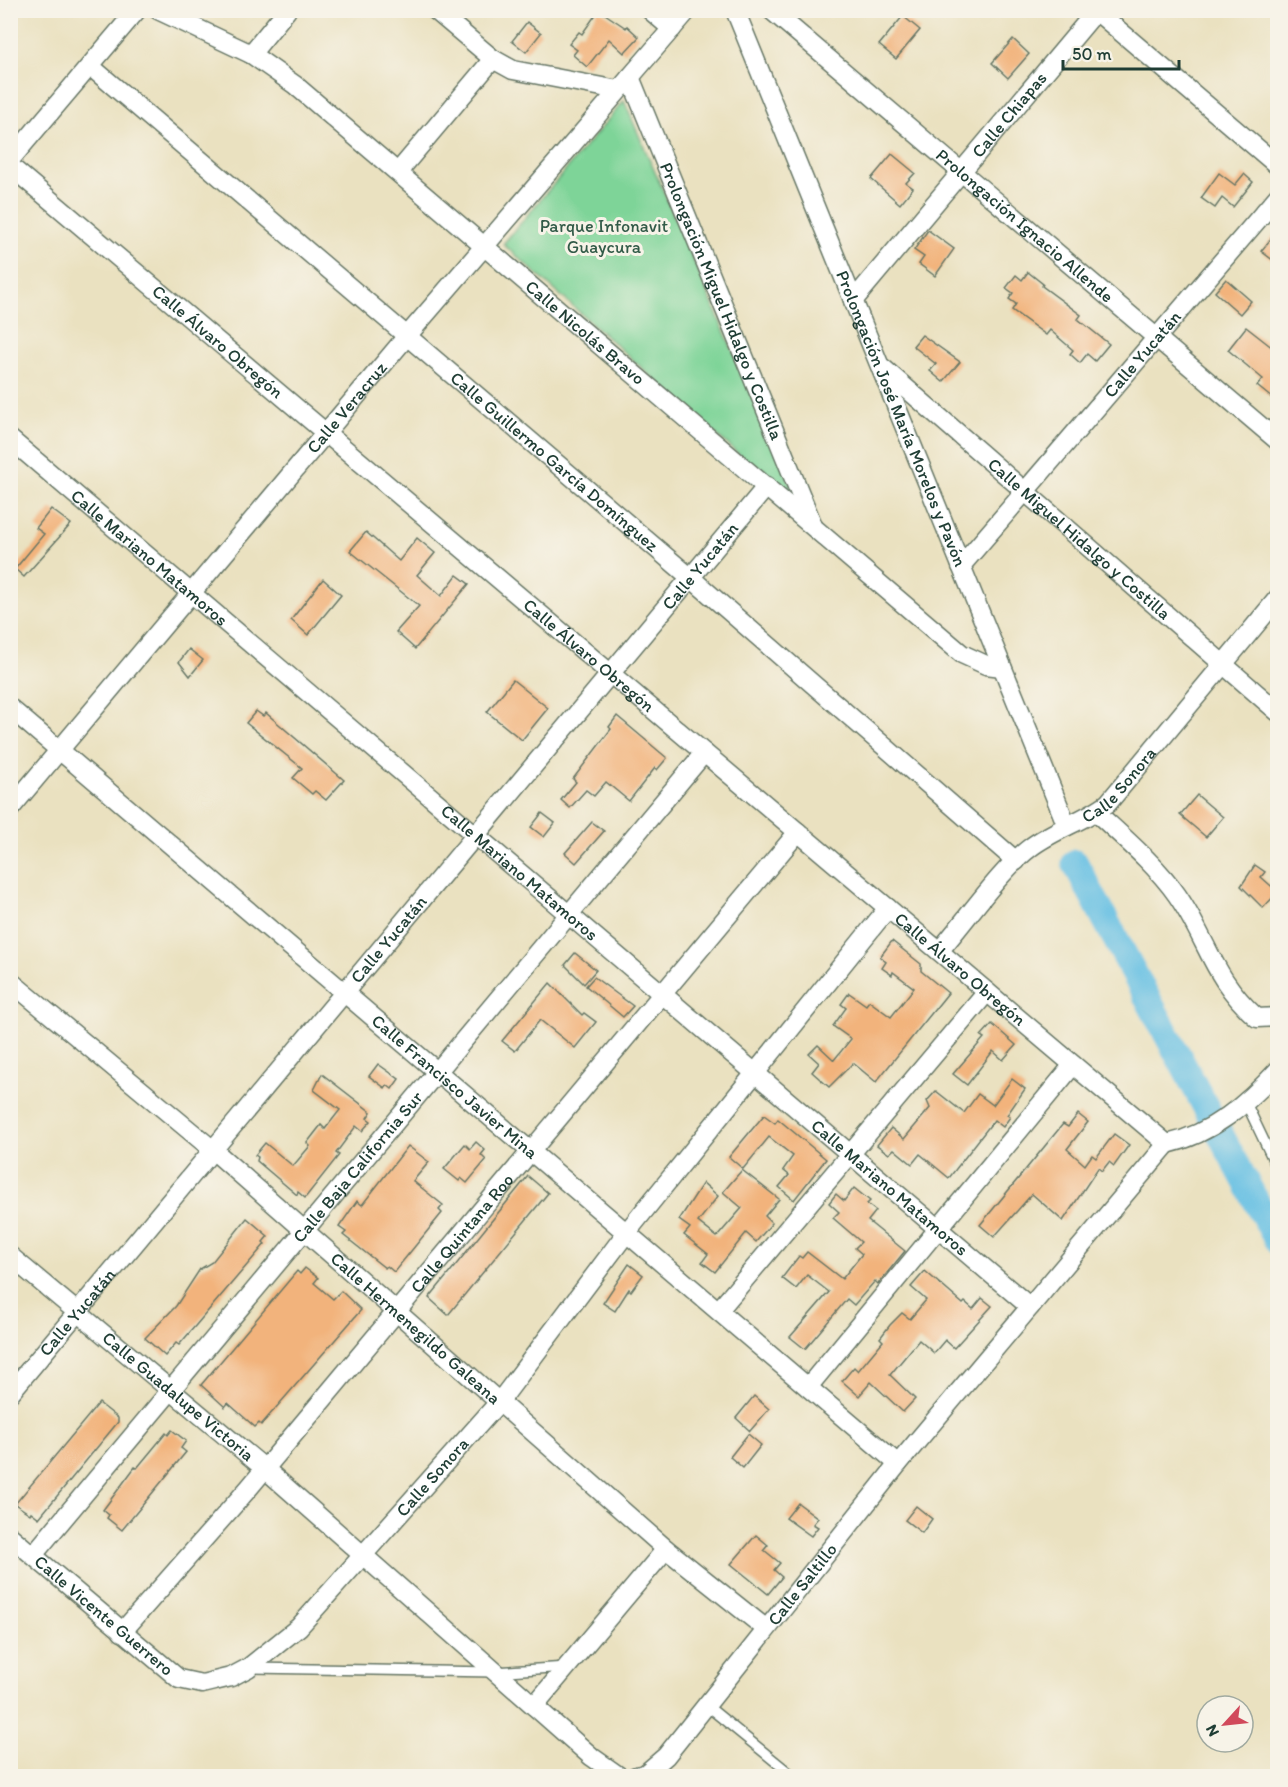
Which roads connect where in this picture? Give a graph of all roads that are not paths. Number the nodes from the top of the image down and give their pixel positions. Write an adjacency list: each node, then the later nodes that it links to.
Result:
1 (137, 10): 13 (street)
2 (158, 10): 11 (street, Calle Nicolás Bravo)
3 (287, 10): 11 (street)
4 (435, 10): 12 (street)
5 (650, 10): 10 (street)
6 (688, 10): 10 (street, Calle Veracruz)
7 (735, 10): 22 (street, Prolongación José María Morelos y Pavón)
8 (771, 10): 19 (street, Prolongación Ignacio Allende)
9 (1096, 11): 17 (street); 19 (street, Calle Chiapas)
10 (672, 29): 14 (street, Calle Veracruz)
11 (251, 54): 18 (street, Calle Nicolás Bravo)
12 (492, 59): 14 (street); 18 (street)
13 (90, 66): 15 (street); 23 (street, Calle Guillermo García Domínguez)
14 (624, 84): 21 (street, Calle Veracruz); 31 (street, Prolongación Miguel Hidalgo y Costilla)
15 (10, 160)
16 (10, 166): 26 (street, Calle Álvaro Obregón)
17 (1278, 166)
18 (398, 172): 21 (street, Calle Nicolás Bravo)
19 (960, 172): 22 (street, Calle Chiapas); 24 (street, Prolongación Ignacio Allende)
20 (1278, 196): 24 (street, Calle Yucatán)
21 (485, 247): 23 (street, Calle Veracruz); 29 (street, Calle Nicolás Bravo)
22 (853, 301): 25 (street, Prolongación José María Morelos y Pavón)
23 (407, 336): 26 (street, Calle Veracruz); 33 (street, Calle Guillermo García Domínguez)
24 (1157, 337): 28 (street, Prolongación Ignacio Allende); 30 (street, Calle Yucatán)
25 (879, 365): 30 (street, Calle Miguel Hidalgo y Costilla); 32 (street, Prolongación José María Morelos y Pavón)
26 (327, 434): 34 (street, Calle Veracruz); 38 (street, Calle Álvaro Obregón)
27 (10, 439): 34 (street, Calle Mariano Matamoros)
28 (1278, 441)
29 (767, 486): 31 (street, Calle Nicolás Bravo); 33 (street, Calle Yucatán)
30 (1026, 493): 32 (street, Calle Yucatán); 36 (street, Calle Miguel Hidalgo y Costilla)
31 (813, 525): 37 (street, Calle Nicolás Bravo)
32 (961, 566): 37 (street, Prolongación José María Morelos y Pavón)
33 (690, 578): 38 (street, Calle Yucatán); 48 (street, Calle Guillermo García Domínguez)
34 (192, 592): 41 (street, Calle Veracruz); 47 (street, Calle Mariano Matamoros)
35 (1278, 598): 36 (street, Calle Sonora)
36 (1221, 663): 40 (street, Calle Miguel Hidalgo y Costilla); 44 (street, Calle Sonora)
37 (1002, 667): 45 (street, Prolongación José María Morelos y Pavón)
38 (611, 673): 42 (street, Calle Álvaro Obregón); 47 (street, Calle Yucatán)
39 (10, 708): 41 (street, Calle Francisco Javier Mina)
40 (1278, 712)
41 (61, 751): 43 (street, Calle Veracruz); 54 (street, Calle Francisco Javier Mina)
42 (705, 753): 46 (street, Calle Álvaro Obregón); 50 (street, Calle Baja California Sur)
43 (10, 809)
44 (1096, 812): 45 (street, Calle Sonora); 56 (street)
45 (1067, 826): 48 (street, Calle Sonora)
46 (798, 832): 49 (street, Calle Álvaro Obregón); 55 (street, Calle Quintana Roo)
47 (476, 835): 50 (street, Calle Mariano Matamoros); 54 (street, Calle Yucatán)
48 (1016, 861): 51 (street, Calle Sonora)
49 (888, 908): 51 (street, Calle Álvaro Obregón); 60 (street, Calle Sonora)
50 (569, 915): 55 (street, Calle Mariano Matamoros); 59 (street, Calle Baja California Sur)
51 (939, 951): 53 (street, Calle Álvaro Obregón)
52 (10, 981): 63 (street, Calle Hermenegildo Galeana)
53 (987, 992): 57 (street, Calle Álvaro Obregón); 65 (street)
54 (344, 994): 59 (street, Calle Francisco Javier Mina); 63 (street, Calle Yucatán)
55 (664, 995): 60 (street, Calle Mariano Matamoros); 64 (street, Calle Quintana Roo)
56 (1278, 1017)
57 (1073, 1065): 62 (street, Calle Álvaro Obregón); 67 (street)
58 (1278, 1070): 61 (street)
59 (438, 1072): 64 (street, Calle Francisco Javier Mina); 68 (street, Calle Baja California Sur)
60 (756, 1074): 65 (street, Calle Mariano Matamoros); 69 (street, Calle Sonora)
61 (1246, 1103): 62 (street); 66 (lane)
62 (1167, 1144): 71 (street, Calle Saltillo)
63 (213, 1150): 68 (street, Calle Hermenegildo Galeana); 74 (street, Calle Yucatán)
64 (530, 1151): 69 (street, Calle Francisco Javier Mina); 72 (street, Calle Quintana Roo)
65 (850, 1154): 67 (street, Calle Mariano Matamoros); 73 (street)
66 (1278, 1170)
67 (939, 1229): 71 (street, Calle Mariano Matamoros); 75 (street)
68 (304, 1232): 72 (street, Calle Hermenegildo Galeana); 76 (street, Calle Baja California Sur)
69 (627, 1232): 73 (street, Calle Francisco Javier Mina); 78 (street, Calle Sonora)
70 (10, 1256): 74 (street, Calle Guadalupe Victoria)
71 (1030, 1307): 79 (street, Calle Saltillo)
72 (395, 1310): 78 (street, Calle Hermenegildo Galeana); 80 (street, Calle Quintana Roo)
73 (718, 1310): 75 (street, Calle Francisco Javier Mina)
74 (77, 1312): 76 (street, Calle Guadalupe Victoria); 77 (street, Calle Yucatán)
75 (808, 1387): 79 (street, Calle Francisco Javier Mina)
76 (170, 1390): 80 (street, Calle Guadalupe Victoria); 84 (street, Calle Baja California Sur)
77 (10, 1393)
78 (500, 1401): 82 (street, Calle Hermenegildo Galeana); 83 (street, Calle Sonora)
79 (898, 1464): 85 (street, Calle Saltillo)
80 (264, 1468): 83 (street, Calle Guadalupe Victoria); 86 (street, Calle Quintana Roo)
81 (10, 1536): 84 (street, Calle Vicente Guerrero)
82 (666, 1549): 85 (street, Calle Hermenegildo Galeana); 87 (street)
83 (360, 1554): 88 (street, Calle Sonora); 89 (street, Calle Guadalupe Victoria)
84 (33, 1555): 86 (street, Calle Vicente Guerrero)
85 (765, 1628): 91 (street, Calle Saltillo)
86 (122, 1632): 90 (street, Calle Vicente Guerrero)
87 (566, 1667): 89 (lane); 92 (street)
88 (248, 1668): 89 (lane); 90 (street, Calle Sonora)
89 (495, 1672): 92 (street, Calle Guadalupe Victoria)
90 (202, 1684)
91 (706, 1705): 94 (street, Calle Saltillo); 95 (lane)
92 (534, 1706): 93 (street, Calle Guadalupe Victoria)
93 (619, 1776)
94 (636, 1776)
95 (793, 1776)

